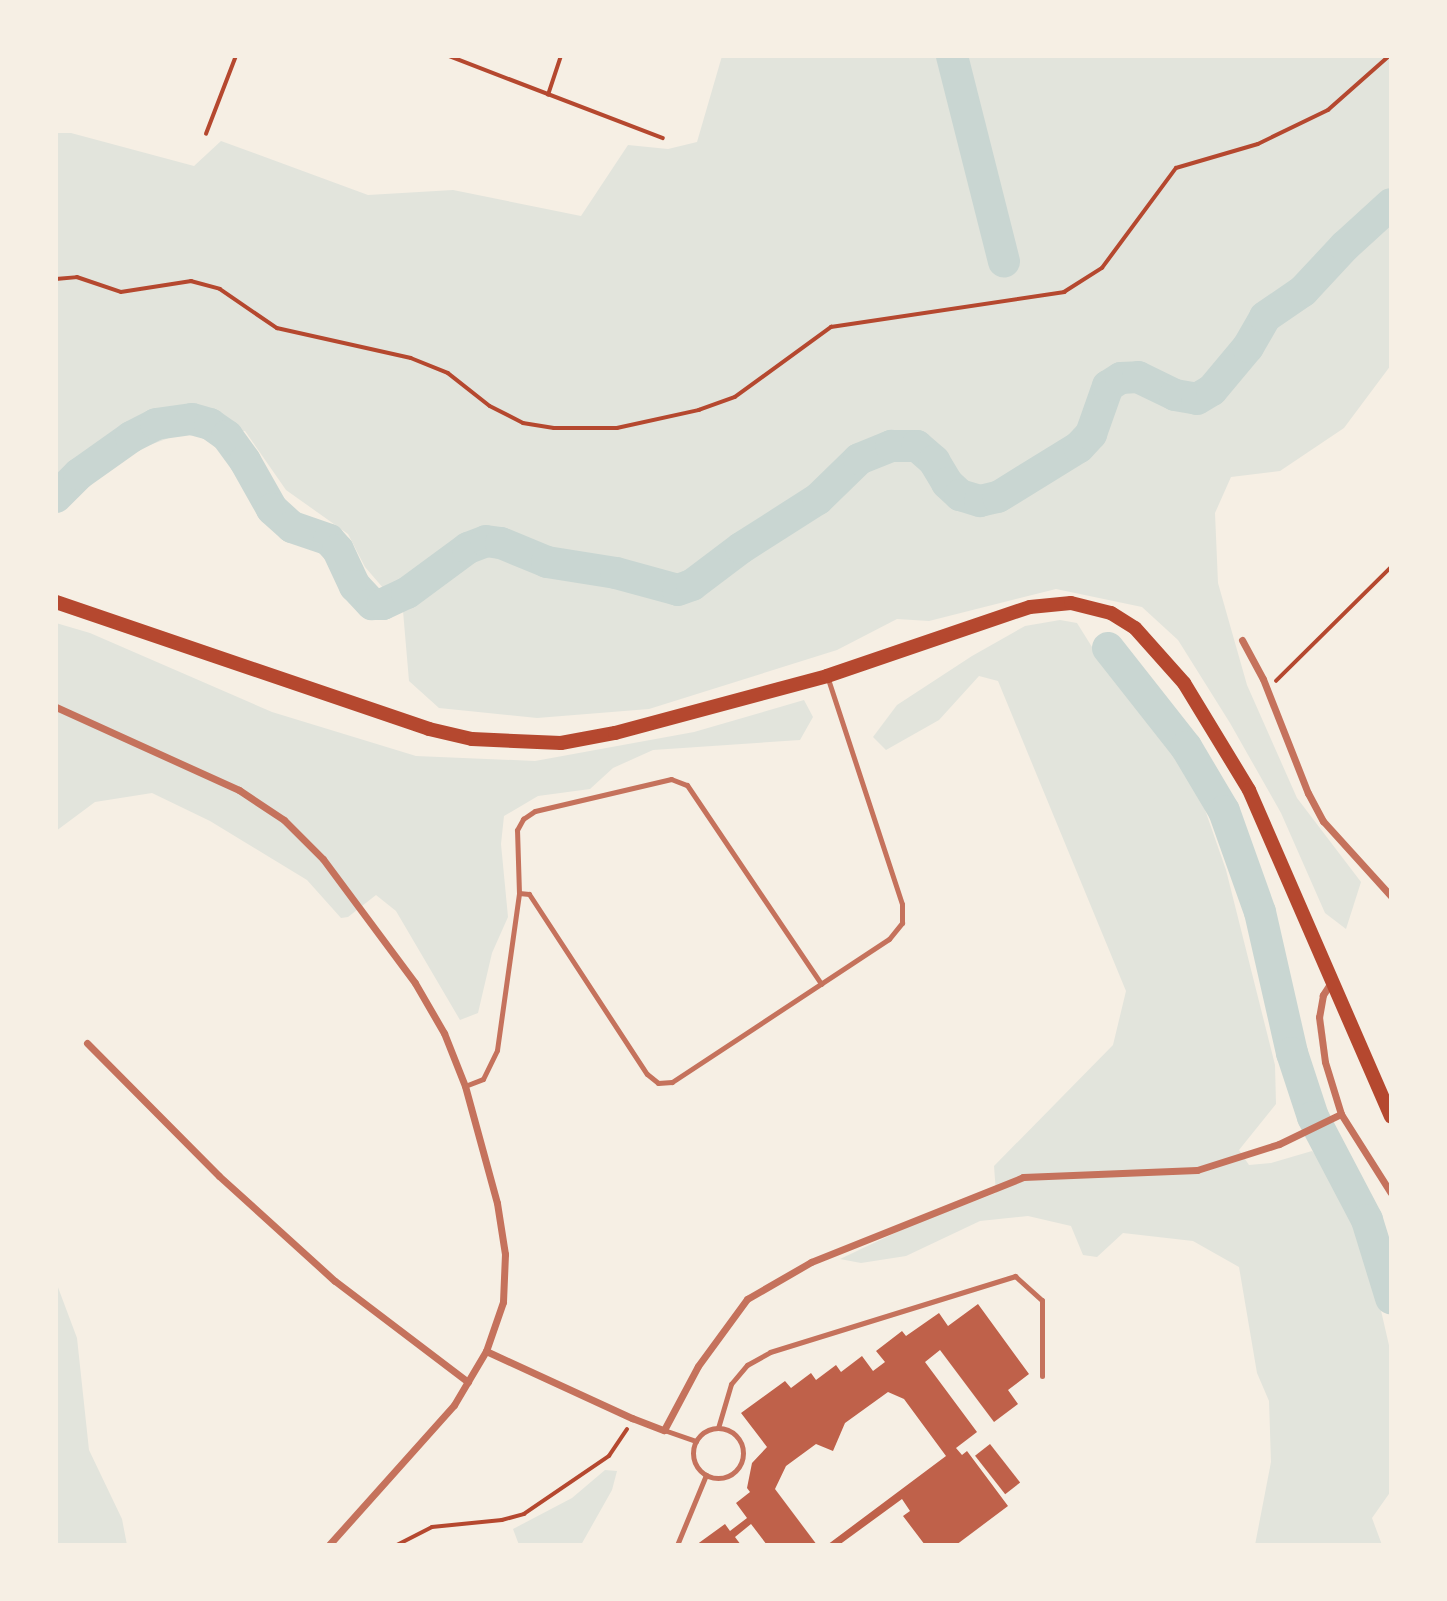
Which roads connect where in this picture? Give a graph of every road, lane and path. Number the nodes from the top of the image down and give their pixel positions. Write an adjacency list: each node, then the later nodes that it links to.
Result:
1 (236, 56): 6 (path)
2 (449, 56): 5 (path)
3 (561, 56): 5 (path)
4 (1389, 56): 8 (path)
5 (548, 95): 7 (path)
6 (206, 134)
7 (663, 138)
8 (56, 279)
9 (1391, 567): 13 (path)
10 (56, 603): 12 (main road)
11 (1242, 640): 13 (street)
12 (827, 676): 17 (main road); 18 (lane)
13 (1266, 687): 16 (street)
14 (56, 708): 20 (street)
15 (519, 893): 18 (lane); 18 (lane); 20 (lane)
16 (1391, 897)
17 (1332, 981): 21 (street); 22 (main road)
18 (821, 984)
19 (87, 1043): 26 (street)
20 (465, 1086): 24 (street)
21 (1341, 1114): 23 (street); 29 (street)
22 (1391, 1116)
23 (1391, 1194)
24 (486, 1351): 26 (street); 27 (street)
25 (1042, 1376): 28 (lane)
26 (468, 1382): 32 (street)
27 (632, 1419): 29 (street); 33 (path)
28 (718, 1428): 30 (lane); 31 (lane)
29 (664, 1430): 30 (lane)
30 (696, 1441): 31 (lane)
31 (706, 1475): 34 (lane)
32 (329, 1545)
33 (397, 1545)
34 (677, 1545)

